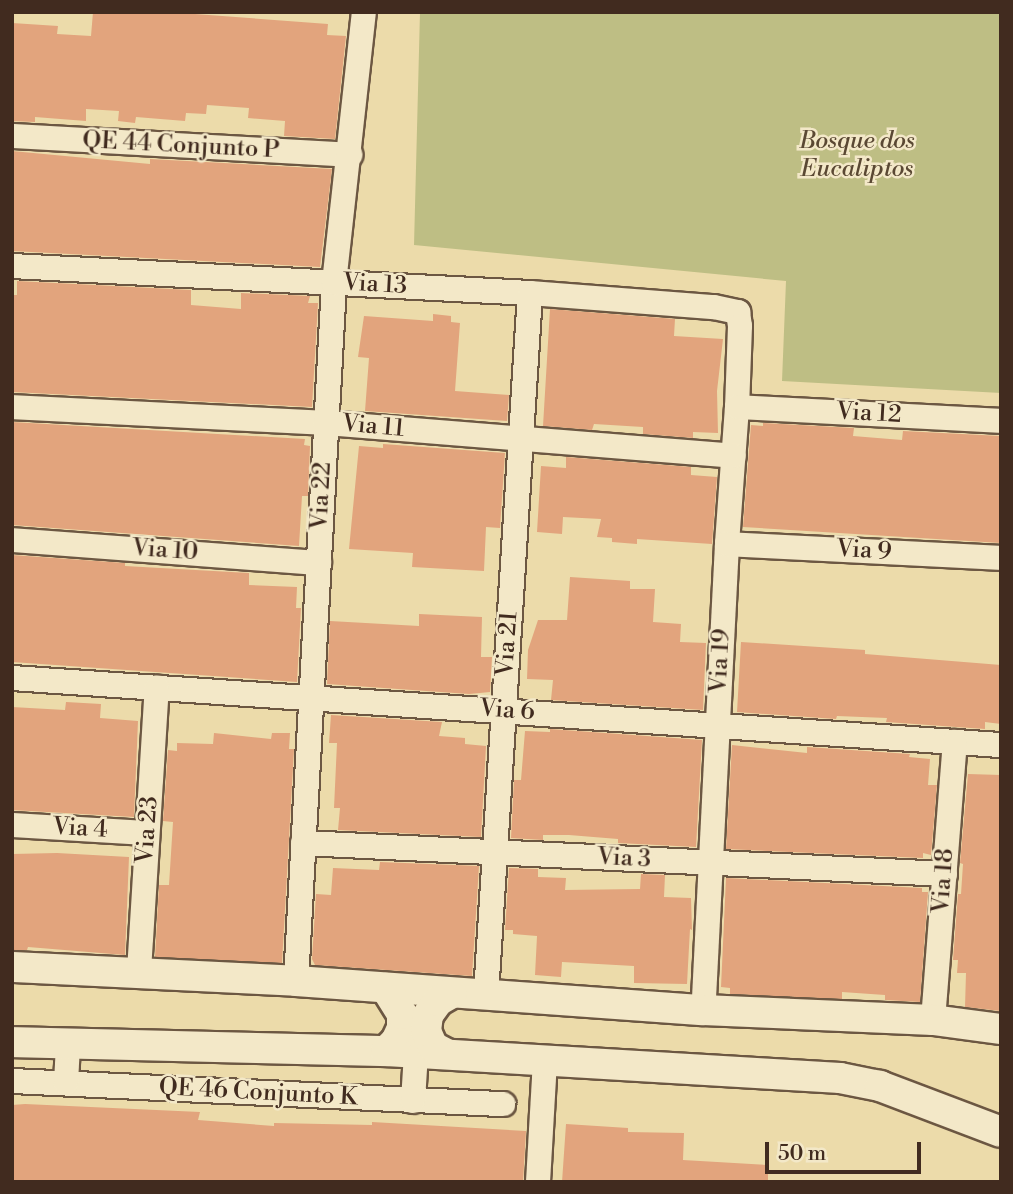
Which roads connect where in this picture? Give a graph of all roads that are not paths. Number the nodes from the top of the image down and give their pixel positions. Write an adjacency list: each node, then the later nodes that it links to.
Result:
1 (364, 12): 3 (street, Via 22)
2 (12, 136): 3 (street, QE 44 Conjunto P)
3 (350, 155): 5 (street, Via 22)
4 (12, 266): 5 (street, Via 13)
5 (334, 283): 6 (street, Via 13); 11 (street, Via 22)
6 (530, 293): 7 (street, Via 13); 12 (street, Via 21)
7 (738, 312): 9 (street, Via 19)
8 (12, 407): 11 (street, Via 11)
9 (737, 407): 10 (street, Via 12); 13 (street, Via 19)
10 (1001, 421)
11 (326, 424): 12 (street, Via 11); 17 (street, Via 22)
12 (521, 439): 13 (street, Via 11); 21 (street, Via 21)
13 (734, 456): 15 (street, Via 19)
14 (12, 540): 17 (street, Via 10)
15 (727, 544): 16 (street, Via 9); 22 (street, Via 19)
16 (1001, 558)
17 (318, 563): 20 (street, Via 22)
18 (12, 678): 19 (street, Via 6)
19 (157, 688): 20 (street, Via 6); 26 (street, Via 23)
20 (311, 698): 21 (street, Via 6); 27 (street, Via 22)
21 (504, 711): 22 (street, Via 6); 28 (street, Via 21)
22 (718, 727): 23 (street, Via 6); 29 (street, Via 19)
23 (955, 742): 24 (street, Via 6); 30 (street, Via 18)
24 (1001, 746)
25 (12, 825): 26 (street, Via 4)
26 (147, 833): 32 (street, Via 23)
27 (303, 843): 28 (street, Via 3); 33 (street, Via 22)
28 (495, 852): 29 (street, Via 3); 36 (street, Via 21)
29 (711, 863): 30 (street, Via 3); 37 (street, Via 19)
30 (945, 874): 38 (street, Via 18)
31 (12, 967): 32 (street)
32 (139, 971): 33 (street)
33 (296, 981): 34 (street)
34 (386, 988): 35 (street); 42 (street)
35 (452, 993): 36 (street); 44 (street)
36 (486, 995): 37 (street)
37 (703, 1010): 38 (street)
38 (933, 1020): 39 (street)
39 (1001, 1029)
40 (12, 1042): 41 (street)
41 (68, 1044): 42 (street); 47 (street)
42 (386, 1051): 43 (street)
43 (416, 1053): 44 (street); 48 (street)
44 (447, 1055): 45 (street)
45 (545, 1060): 50 (street); 51 (street)
46 (12, 1081): 47 (street, QE 46 Conjunto K)
47 (66, 1083): 48 (street, QE 46 Conjunto K)
48 (413, 1101): 49 (street, QE 46 Conjunto K)
49 (503, 1104)
50 (1001, 1132)
51 (538, 1182)

